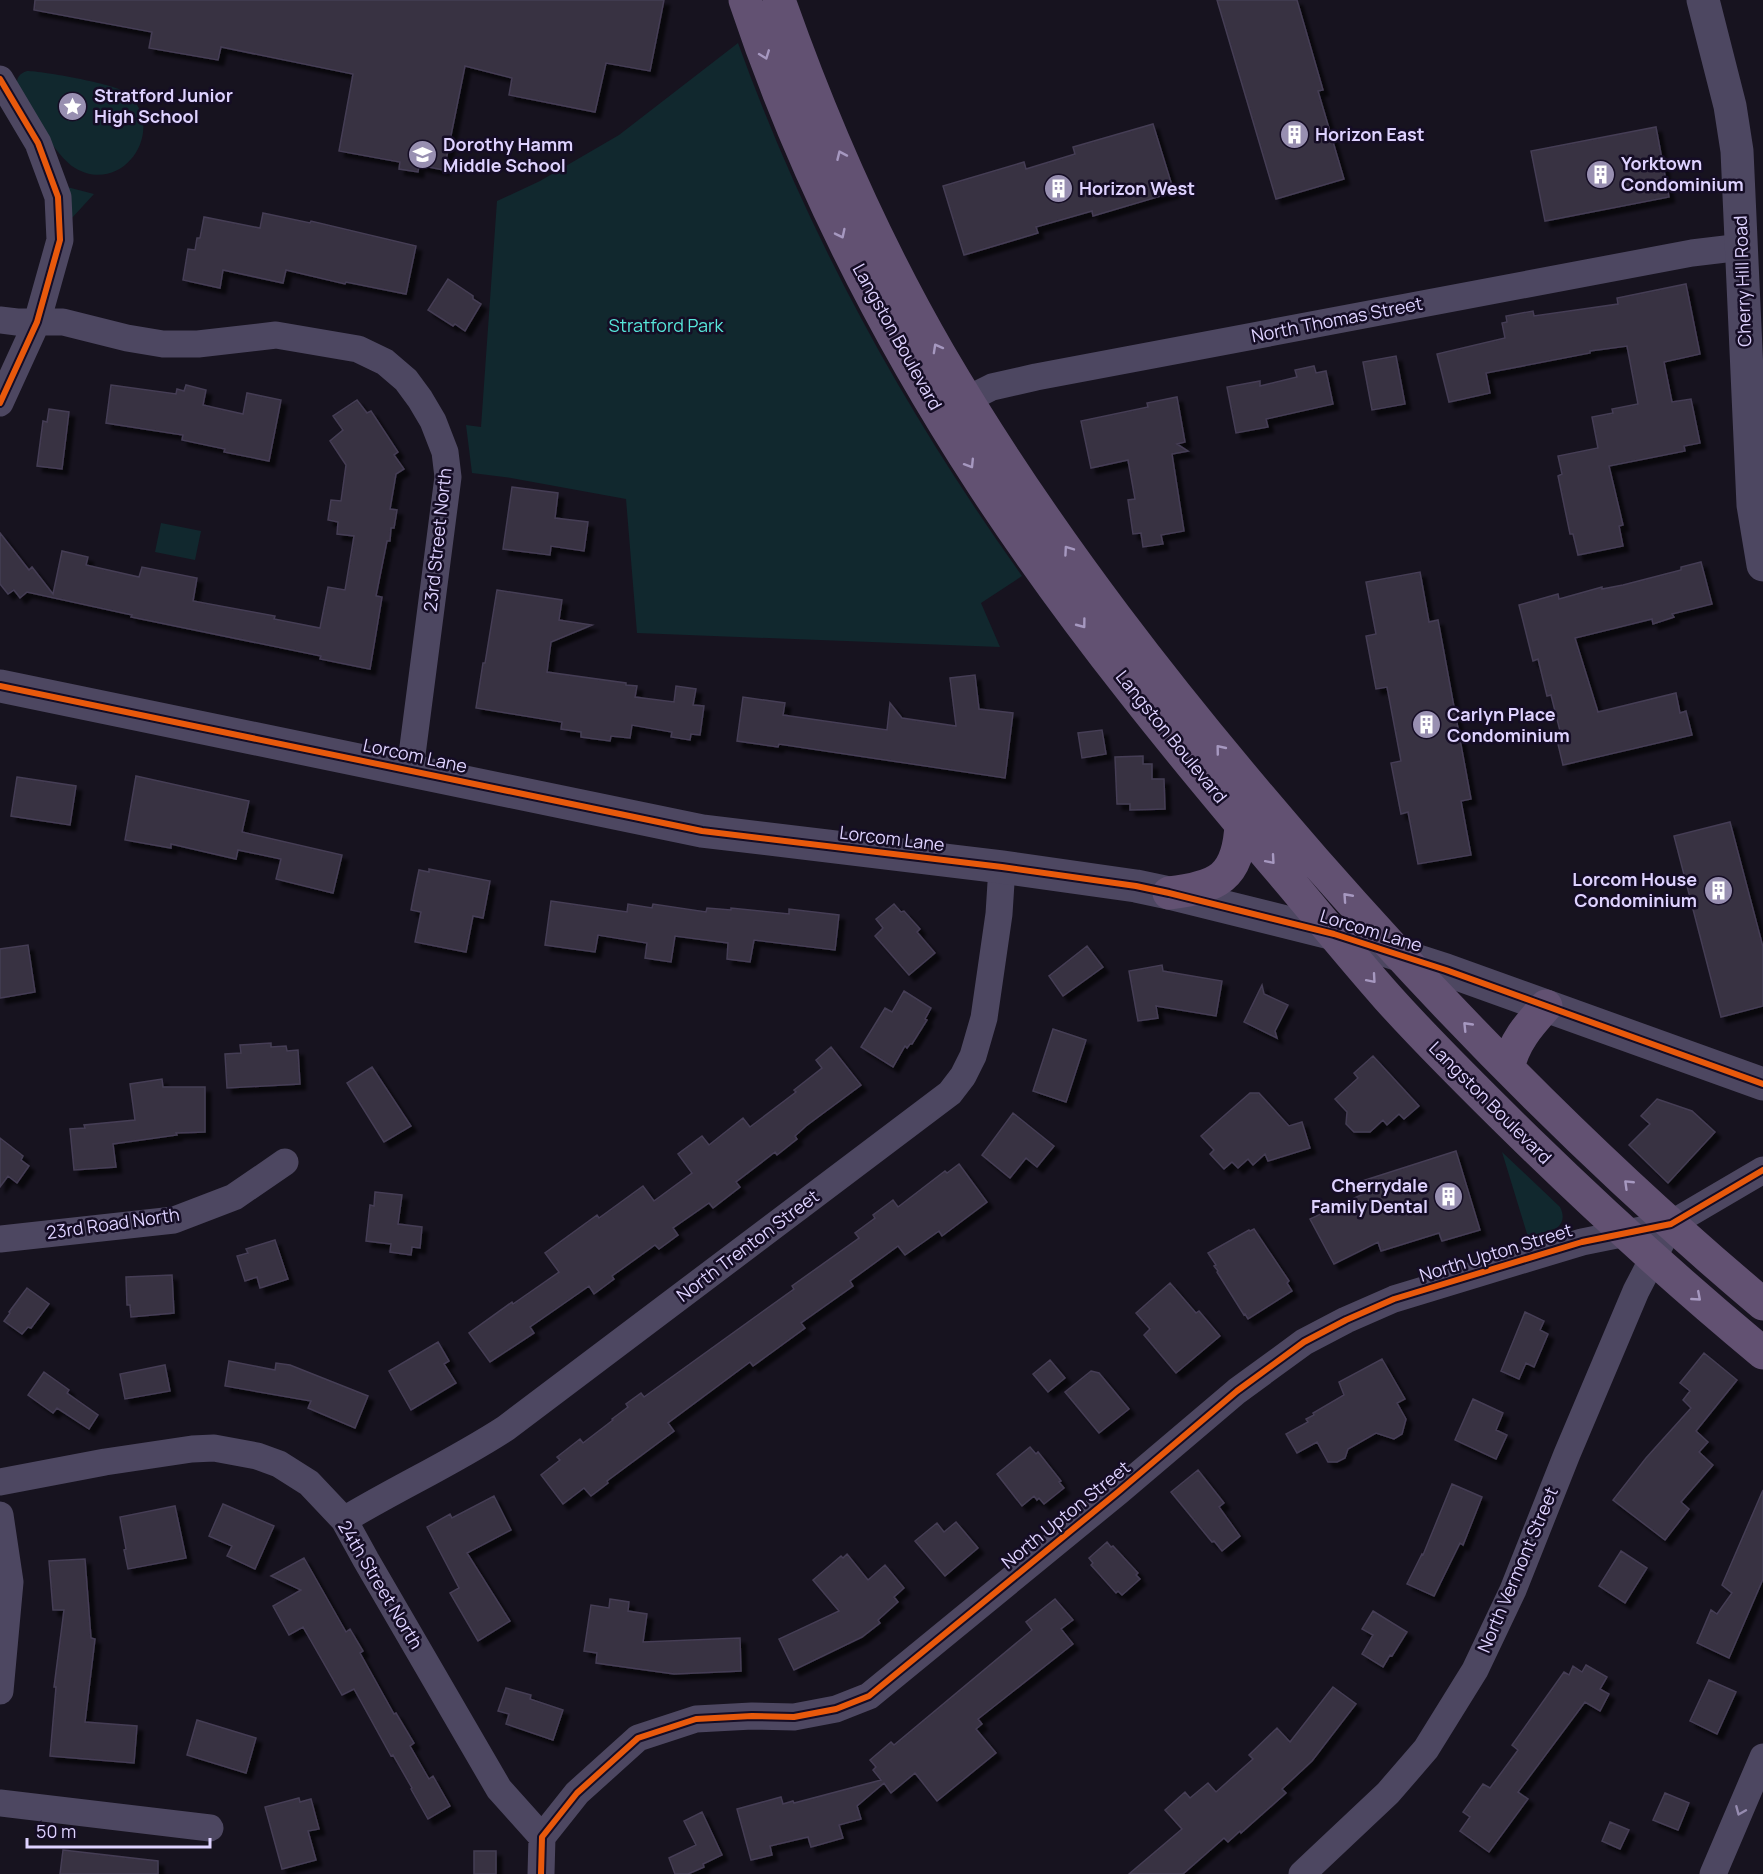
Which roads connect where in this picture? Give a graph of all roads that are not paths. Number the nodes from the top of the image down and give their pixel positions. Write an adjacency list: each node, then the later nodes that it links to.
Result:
1 (745, 0): 10 (main road, Langston Boulevard, one-way to 10)
2 (779, 0): 8 (main road, Langston Boulevard, one-way to 2)
3 (1703, 0): 5 (street, Cherry Hill Road)
4 (0, 79): 7 (street)
5 (1742, 247): 8 (street, North Thomas Street); 11 (street, Cherry Hill Road)
6 (0, 320): 7 (street, 23rd Street North)
7 (37, 322): 9 (street); 15 (street, 23rd Street North)
8 (967, 399): 10 (street, North Thomas Street); 12 (main road, Langston Boulevard, one-way to 8)
9 (0, 404)
10 (939, 414): 13 (main road, Langston Boulevard, one-way to 13)
11 (1763, 565)
12 (1140, 647): 13 (main road); 20 (main road, Langston Boulevard, one-way to 12)
13 (1115, 668): 16 (main road, Langston Boulevard)
14 (0, 686): 15 (street, Lorcom Lane)
15 (410, 770): 17 (street, Lorcom Lane)
16 (1241, 825): 18 (main road); 19 (main road, Langston Boulevard, one-way to 19)
17 (1002, 867): 18 (street, Lorcom Lane); 34 (street, North Trenton Street)
18 (1169, 892): 19 (street, Lorcom Lane)
19 (1334, 934): 20 (street, Lorcom Lane); 27 (main road, Langston Boulevard, one-way to 27)
20 (1400, 956): 21 (street, Lorcom Lane); 22 (main road, Langston Boulevard, one-way to 20)
21 (1546, 1006): 22 (main road); 23 (street, Lorcom Lane)
22 (1508, 1068): 26 (main road, Langston Boulevard, one-way to 22)
23 (1763, 1084)
24 (285, 1162): 28 (street, 23rd Road North)
25 (1763, 1170): 26 (street)
26 (1671, 1224): 27 (street, North Upton Street); 29 (street, North Vermont Street); 30 (main road, Langston Boulevard)
27 (1625, 1234): 29 (main road, Langston Boulevard); 39 (street, North Upton Street)
28 (0, 1239)
29 (1653, 1259): 31 (main road, Langston Boulevard, one-way to 31); 41 (street, North Vermont Street)
30 (1763, 1304)
31 (1763, 1353)
32 (0, 1482): 34 (street, 24th Street North)
33 (0, 1515): 35 (street)
34 (344, 1520): 39 (street, 24th Street North)
35 (0, 1691)
36 (1763, 1757): 42 (street, one-way to 42)
37 (0, 1803): 38 (street)
38 (210, 1828)
39 (542, 1837): 40 (street)
40 (541, 1874)
41 (1302, 1874)
42 (1713, 1874)

